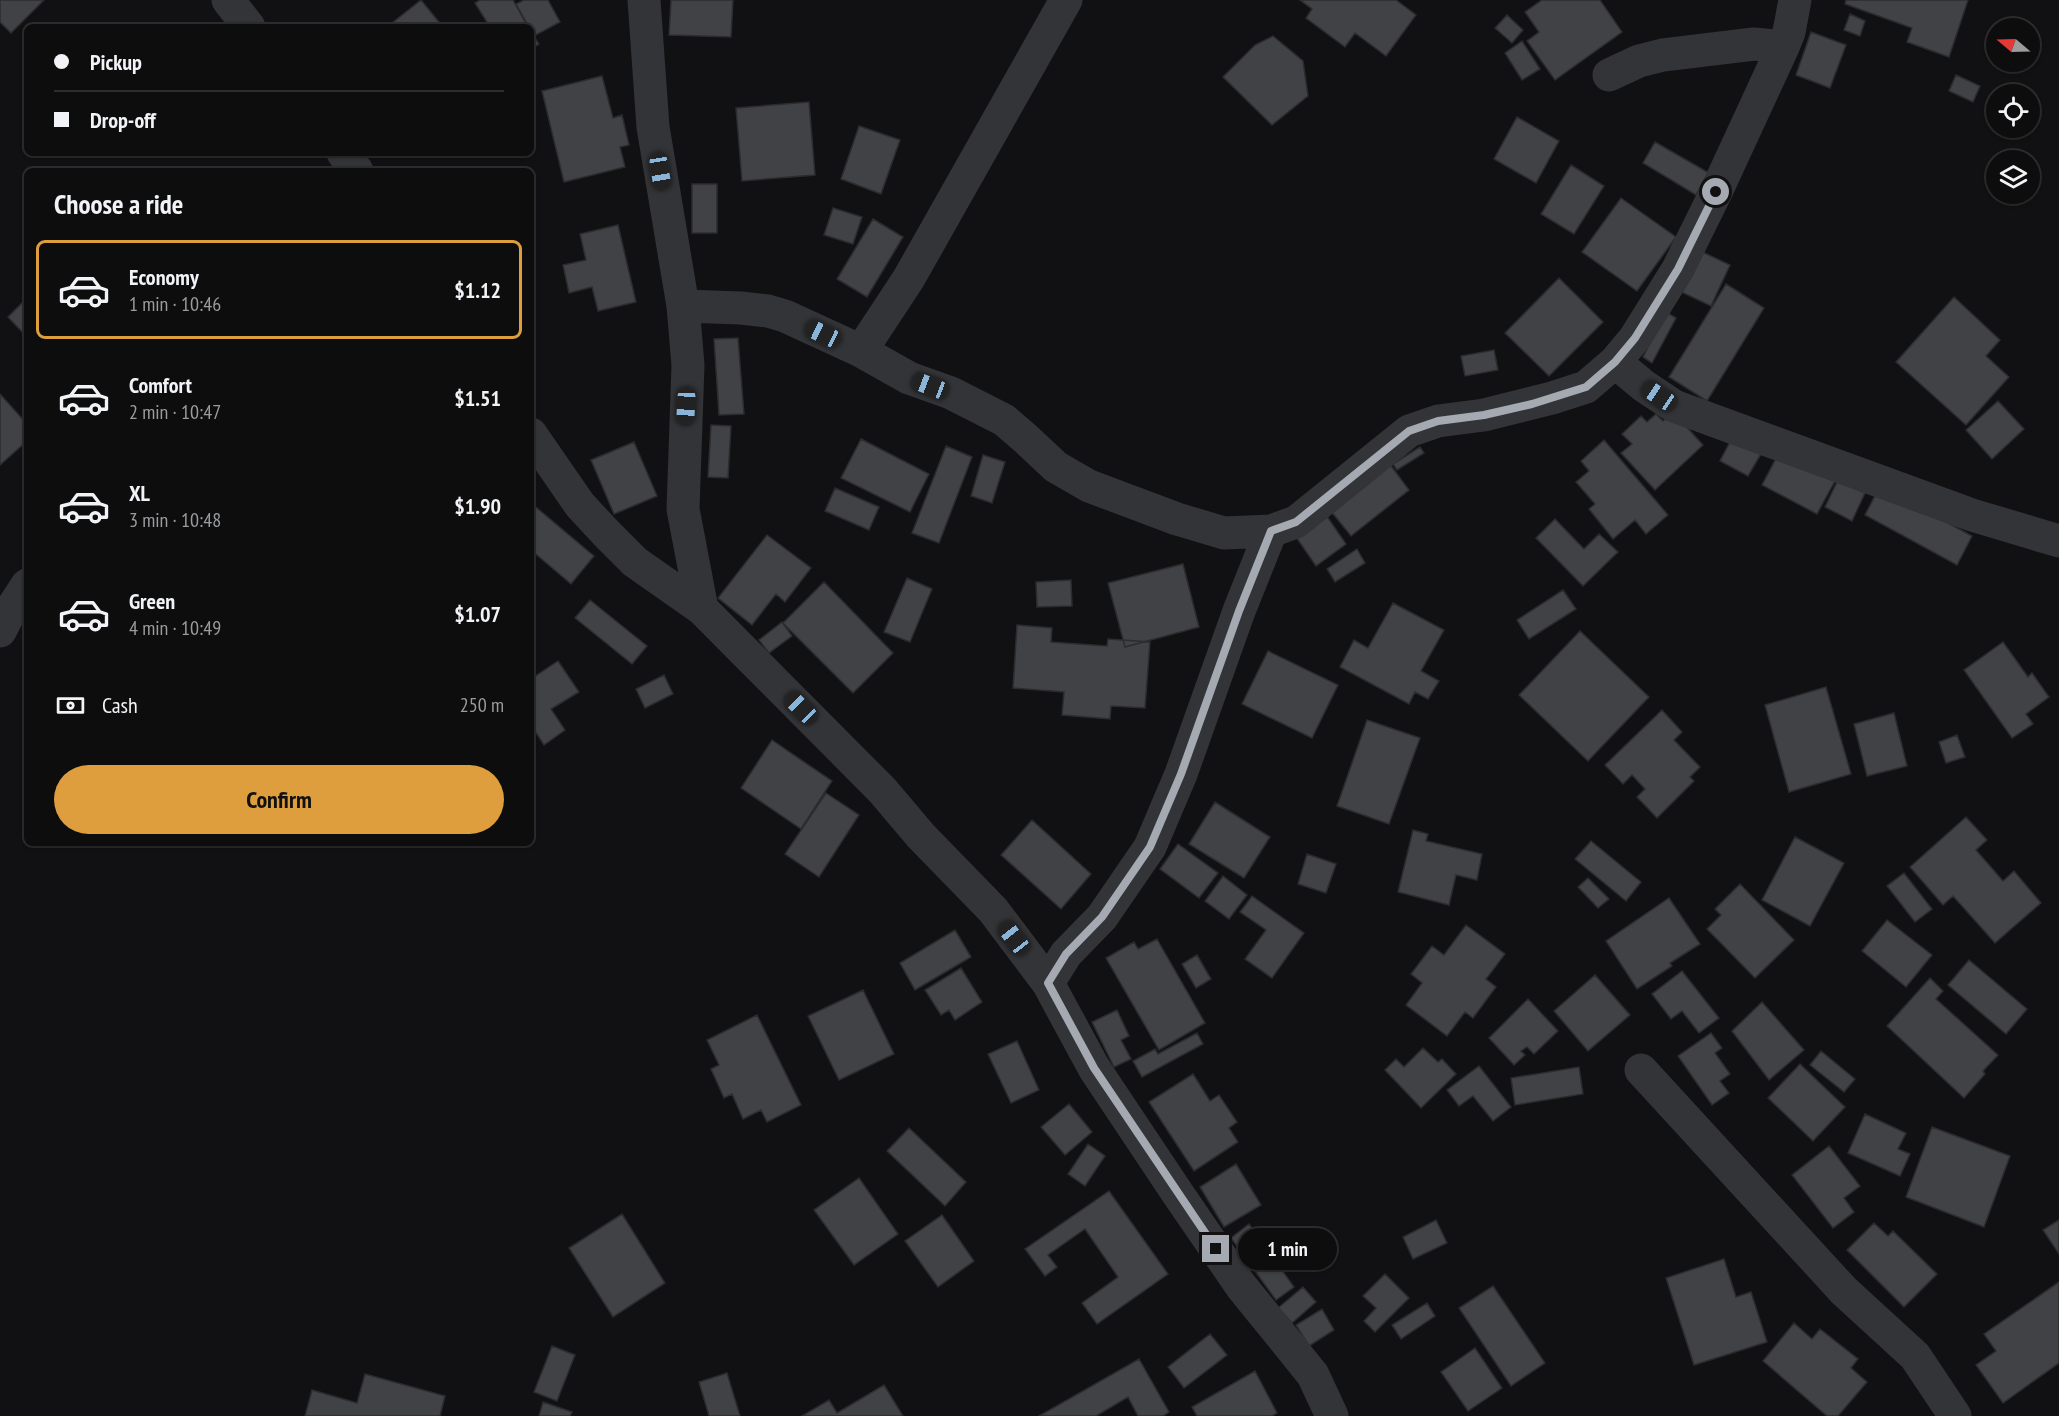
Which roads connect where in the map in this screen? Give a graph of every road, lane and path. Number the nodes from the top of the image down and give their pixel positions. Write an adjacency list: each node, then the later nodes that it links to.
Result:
1 (228, 0): 6 (street)
2 (644, 0): 11 (street)
3 (1066, 0): 12 (street)
4 (1795, 0): 7 (street)
5 (1808, 0): 7 (street)
6 (247, 24)
7 (1786, 40): 8 (street); 13 (street)
8 (1609, 75)
9 (345, 156): 10 (street)
10 (355, 168)
11 (683, 306): 12 (street); 18 (street)
12 (861, 351): 15 (street)
13 (1615, 362): 15 (street); 16 (street)
14 (534, 438): 18 (street)
15 (1271, 531): 20 (street)
16 (2059, 540)
17 (24, 590): 19 (street)
18 (702, 609): 20 (street)
19 (0, 631)
20 (1048, 983): 22 (street)
21 (1641, 1070): 23 (street)
22 (1332, 1416)
23 (1955, 1416)

